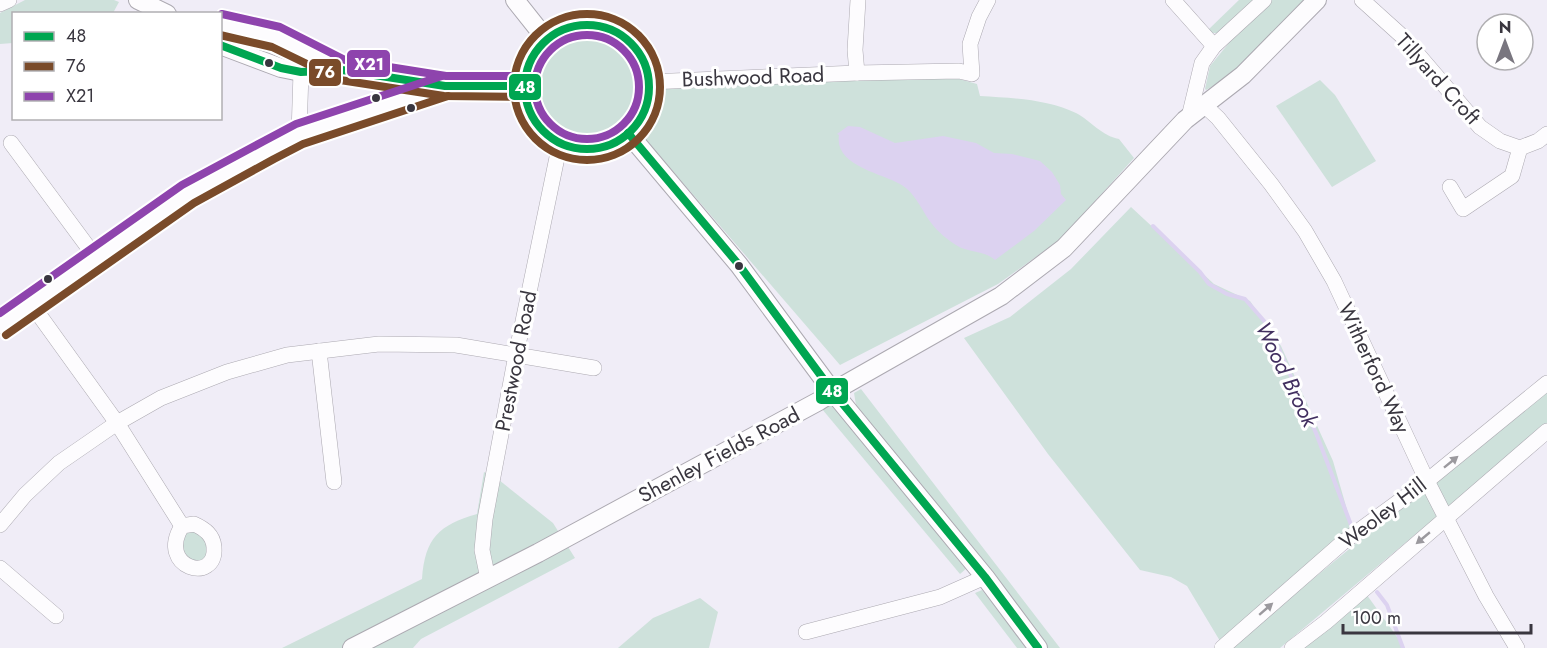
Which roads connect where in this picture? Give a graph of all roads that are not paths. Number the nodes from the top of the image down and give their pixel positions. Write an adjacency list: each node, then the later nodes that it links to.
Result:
1 (9, 0): 10 (street)
2 (138, 0): 11 (street)
3 (515, 0): 13 (street)
4 (858, 0): 18 (street)
5 (988, 0): 18 (street, Bushwood Road)
6 (1173, 0): 15 (street)
7 (1264, 0): 15 (street, Shenley Fields Road)
8 (1317, 0): 22 (street, Shenley Fields Road)
9 (1362, 0): 29 (street, Tillyard Croft)
10 (0, 4)
11 (163, 12)
12 (222, 24): 16 (street)
13 (546, 39): 19 (street); 21 (street)
14 (222, 46): 17 (street)
15 (1214, 46): 23 (street, Shenley Fields Road)
16 (342, 70): 17 (street); 20 (street)
17 (301, 72): 25 (street)
18 (857, 73): 19 (street, Bushwood Road)
19 (649, 82): 24 (street)
20 (445, 86): 21 (street); 25 (street)
21 (524, 86): 28 (street)
22 (1204, 105): 23 (street, Shenley Fields Road); 41 (street, Witherford Way)
23 (1189, 117): 38 (street, Shenley Fields Road)
24 (628, 133): 28 (street); 38 (street)
25 (299, 134): 31 (street)
26 (1547, 134): 29 (street)
27 (11, 143): 31 (street)
28 (561, 143): 35 (street, Prestwood Road)
29 (1520, 148): 30 (street)
30 (1450, 188)
31 (96, 258): 32 (street)
32 (32, 305): 33 (street); 39 (street)
33 (0, 326)
34 (320, 351): 35 (street); 39 (street); 42 (street)
35 (516, 355): 36 (street); 48 (street, Prestwood Road)
36 (594, 368)
37 (1547, 383): 41 (street, Weoley Hill, one-way to 37)
38 (833, 392): 47 (street); 48 (street, Shenley Fields Road)
39 (117, 423): 44 (street); 45 (street)
40 (1547, 431): 43 (street, Weoley Hill)
41 (1427, 481): 43 (street, Witherford Way); 53 (street, Weoley Hill, one-way to 41)
42 (334, 483)
43 (1447, 518): 54 (street, Weoley Hill, one-way to 54); 55 (street, Witherford Way)
44 (0, 525)
45 (182, 526)
46 (0, 568): 49 (street)
47 (985, 577): 50 (street); 52 (street)
48 (488, 579): 51 (street, Shenley Fields Road)
49 (56, 616)
50 (806, 632)
51 (352, 648)
52 (1038, 648)
53 (1222, 648)
54 (1293, 648)
55 (1517, 648)

